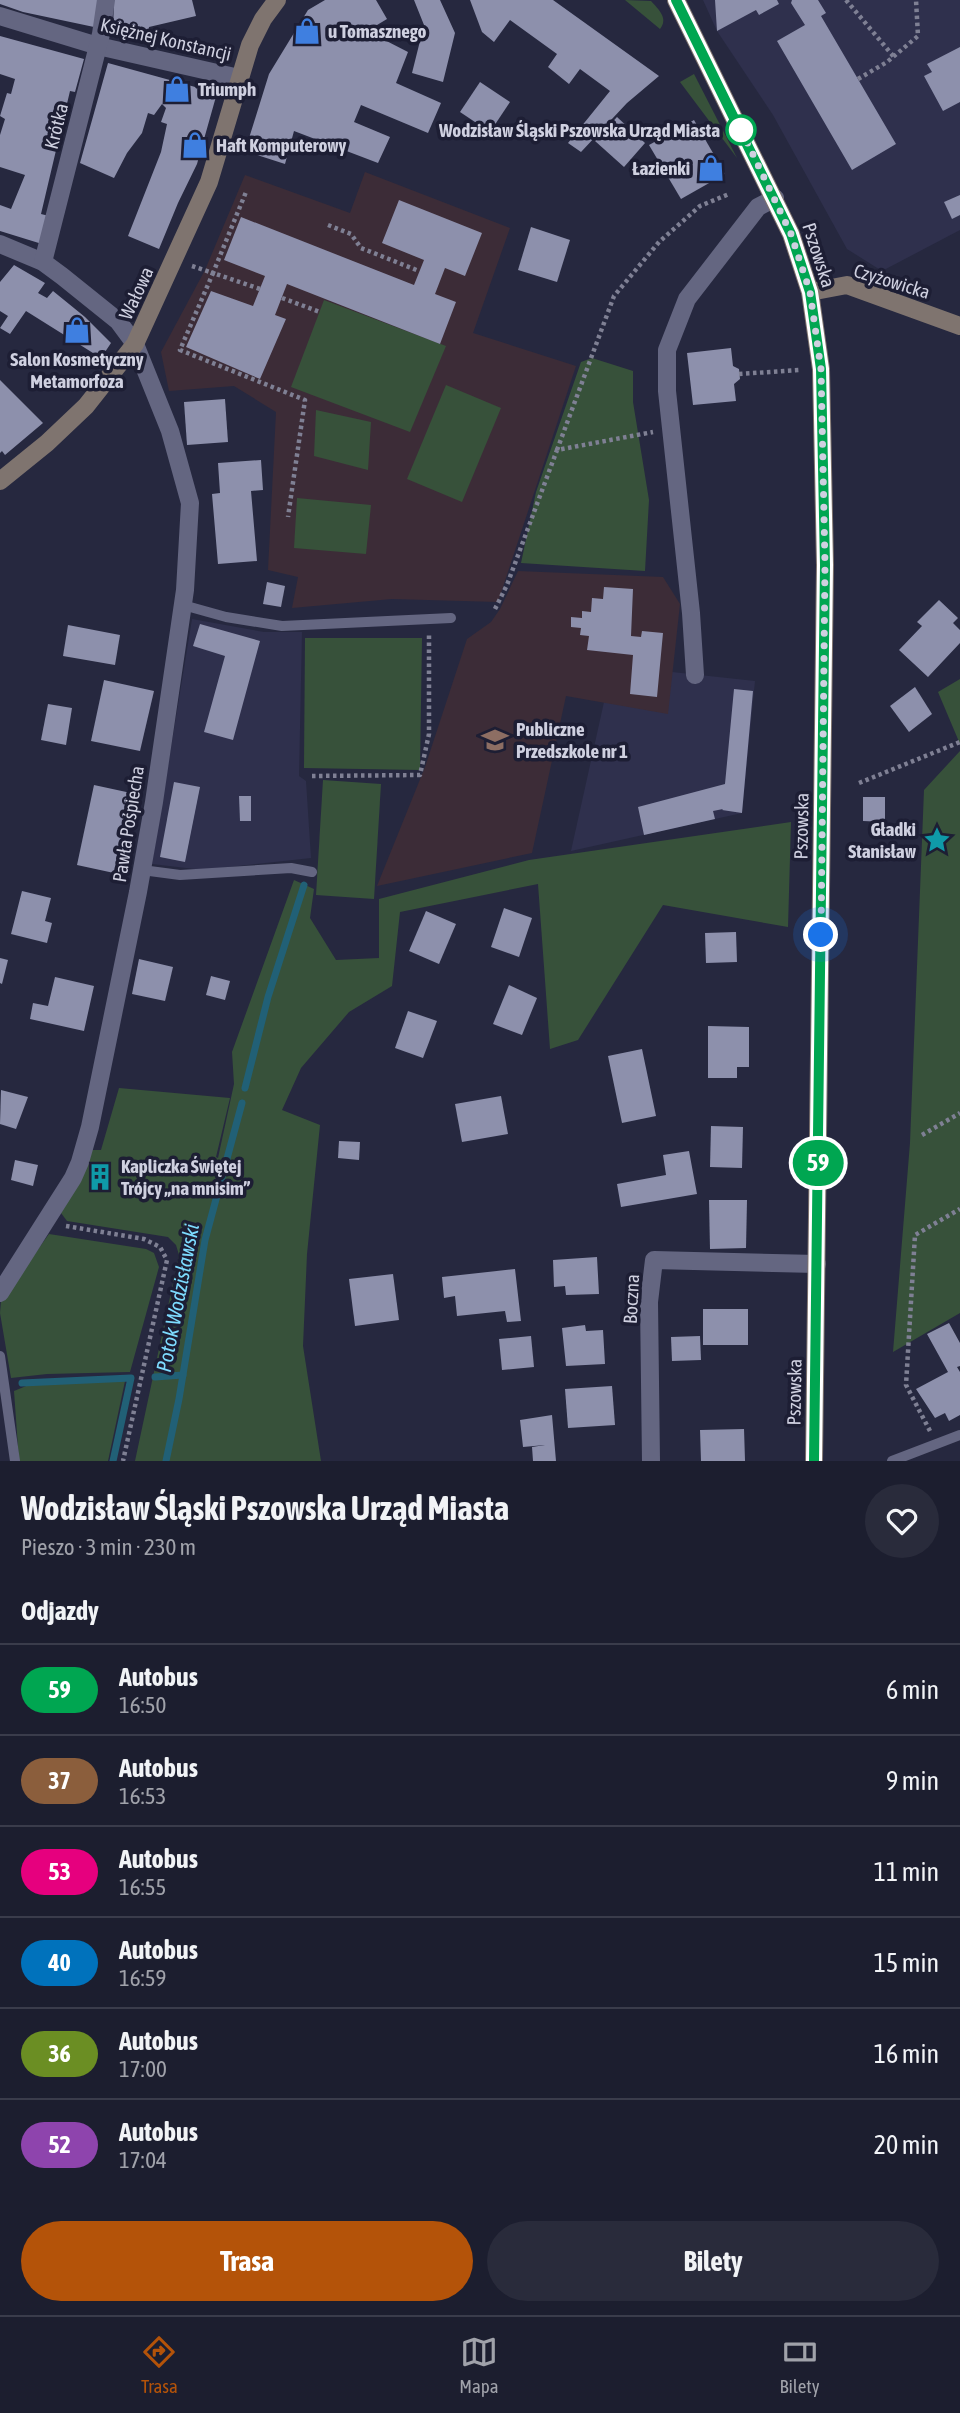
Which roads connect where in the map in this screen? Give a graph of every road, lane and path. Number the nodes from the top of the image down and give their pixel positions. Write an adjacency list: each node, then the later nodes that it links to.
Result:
1 (106, 0): 7 (street, Krótka)
2 (277, 0): 9 (main road, Księżnej Konstancji)
3 (676, 0): 13 (main road, Pszowska)
4 (846, 0): 8 (path)
5 (916, 0): 8 (path)
6 (0, 16): 7 (street, Księżnej Konstancji)
7 (98, 46): 9 (street, Księżnej Konstancji); 16 (street, Krótka)
8 (894, 57): 10 (path)
9 (239, 78): 25 (main road, Wałowa)
10 (858, 79)
11 (246, 191): 19 (path)
12 (729, 194): 29 (path)
13 (775, 198): 21 (main road, Pszowska); 28 (street)
14 (328, 225): 18 (path)
15 (0, 244): 16 (street, Pawła Pośpiecha)
16 (43, 262): 25 (street, Pawła Pośpiecha)
17 (191, 266): 19 (path)
18 (419, 271)
19 (213, 273): 20 (path); 31 (path)
20 (260, 289)
21 (810, 292): 24 (main road, Czyżowicka); 46 (main road, Pszowska)
22 (282, 298): 23 (path)
23 (320, 312)
24 (960, 326)
25 (135, 344): 30 (main road, Wałowa); 32 (street, Pawła Pośpiecha)
26 (800, 370): 27 (path)
27 (739, 374)
28 (671, 429): 29 (path); 36 (street)
29 (557, 450): 33 (path)
30 (0, 481)
31 (288, 517)
32 (183, 605): 35 (lane); 40 (street, Pawła Pośpiecha)
33 (495, 609)
34 (452, 618): 35 (lane)
35 (430, 620): 38 (path)
36 (695, 674)
37 (960, 742): 39 (path)
38 (312, 776)
39 (859, 783)
40 (142, 870): 41 (lane); 45 (street, Pawła Pośpiecha)
41 (312, 872)
42 (960, 1113): 43 (path)
43 (922, 1135)
44 (960, 1209): 50 (path)
45 (45, 1223): 47 (street, Pawła Pośpiecha); 52 (path)
46 (817, 1264): 53 (street, Boczna); 54 (main road, Pszowska)
47 (0, 1293)
48 (0, 1356): 51 (lane)
49 (960, 1435): 50 (lane)
50 (937, 1444): 55 (lane)
51 (15, 1461)
52 (123, 1461)
53 (651, 1461)
54 (814, 1461)
55 (891, 1461)

